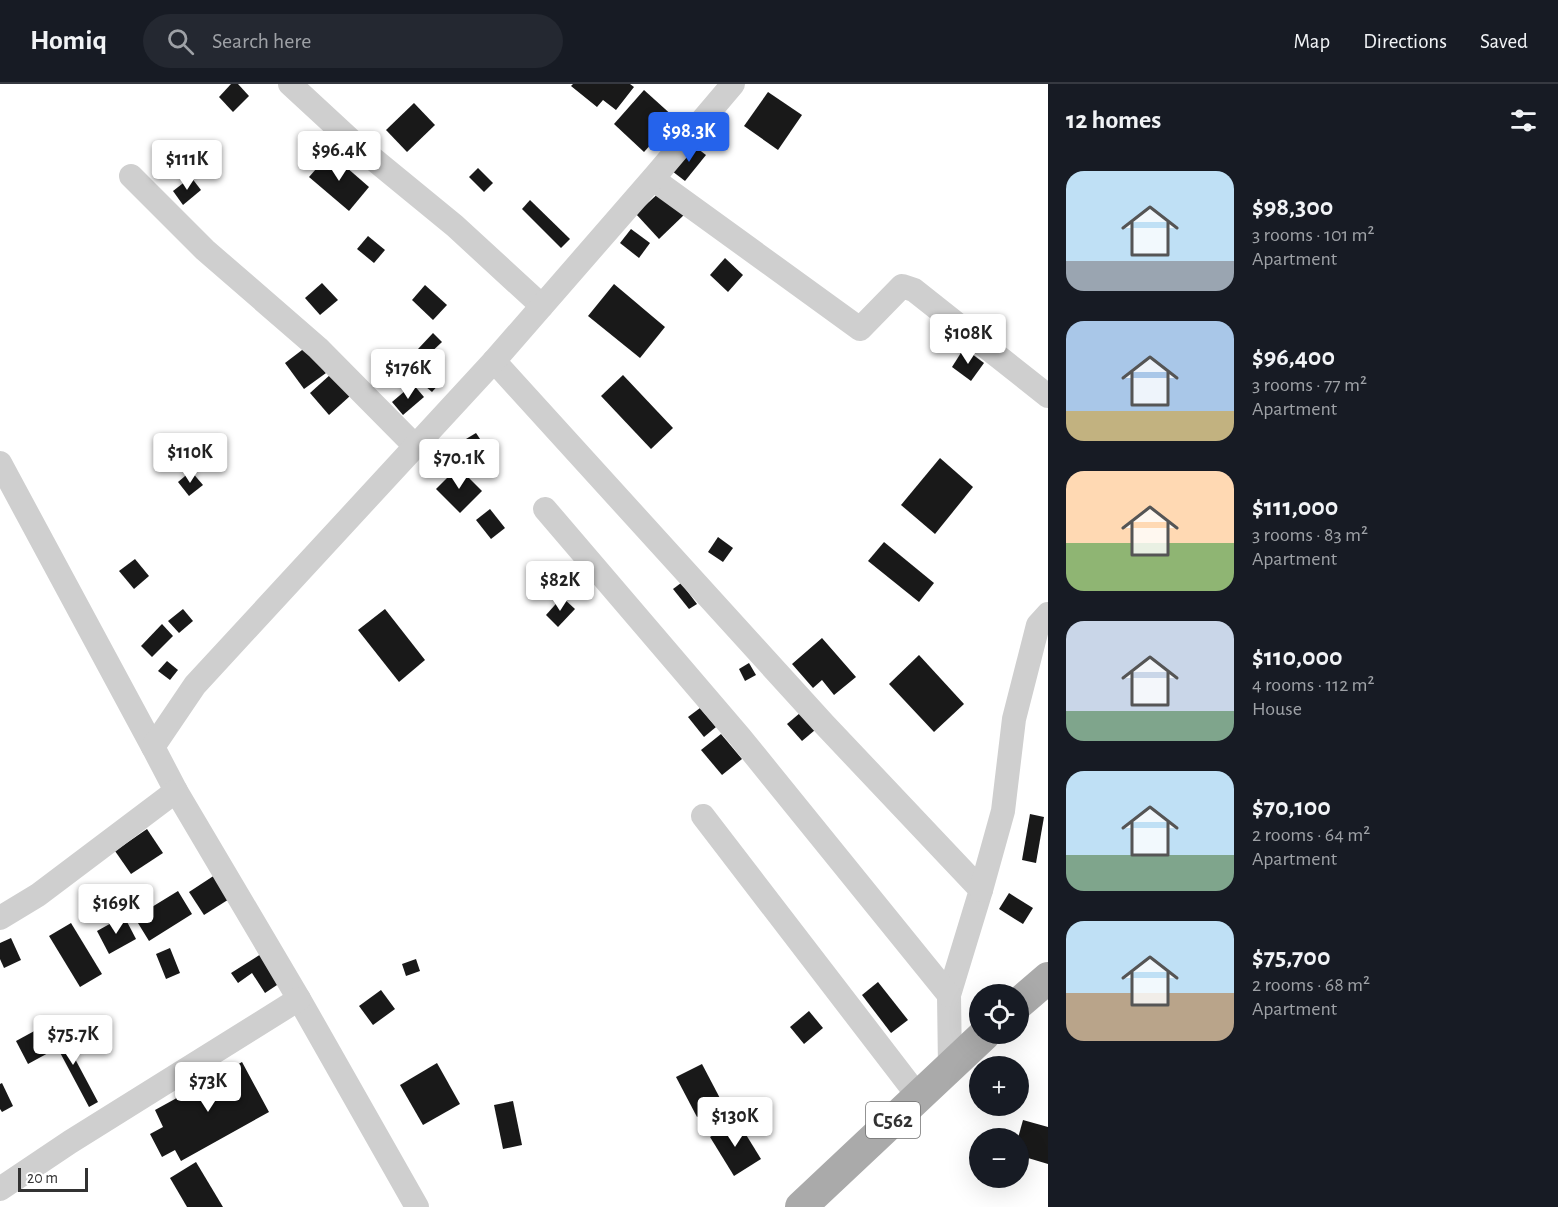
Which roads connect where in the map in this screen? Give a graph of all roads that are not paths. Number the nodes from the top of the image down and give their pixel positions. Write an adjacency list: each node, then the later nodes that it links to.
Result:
1 (290, 84): 5 (street)
2 (733, 84): 4 (street)
3 (131, 176): 8 (street)
4 (653, 179): 5 (street); 7 (street)
5 (542, 306): 6 (street)
6 (494, 361): 8 (street); 15 (street)
7 (1048, 396)
8 (415, 446): 12 (street)
9 (0, 463): 12 (street)
10 (545, 509): 18 (street)
11 (1048, 614): 15 (street)
12 (153, 747): 13 (street)
13 (176, 791): 16 (street); 20 (street)
14 (703, 816): 23 (street)
15 (981, 890): 18 (street)
16 (0, 918)
17 (1048, 978): 19 (main road)
18 (949, 994): 22 (street)
19 (1029, 994)
20 (299, 999): 24 (street); 25 (street)
21 (975, 1044): 22 (main road, C562)
22 (950, 1067): 23 (main road, C562)
23 (918, 1096): 26 (main road, C562)
24 (0, 1189)
25 (416, 1207)
26 (801, 1207)

